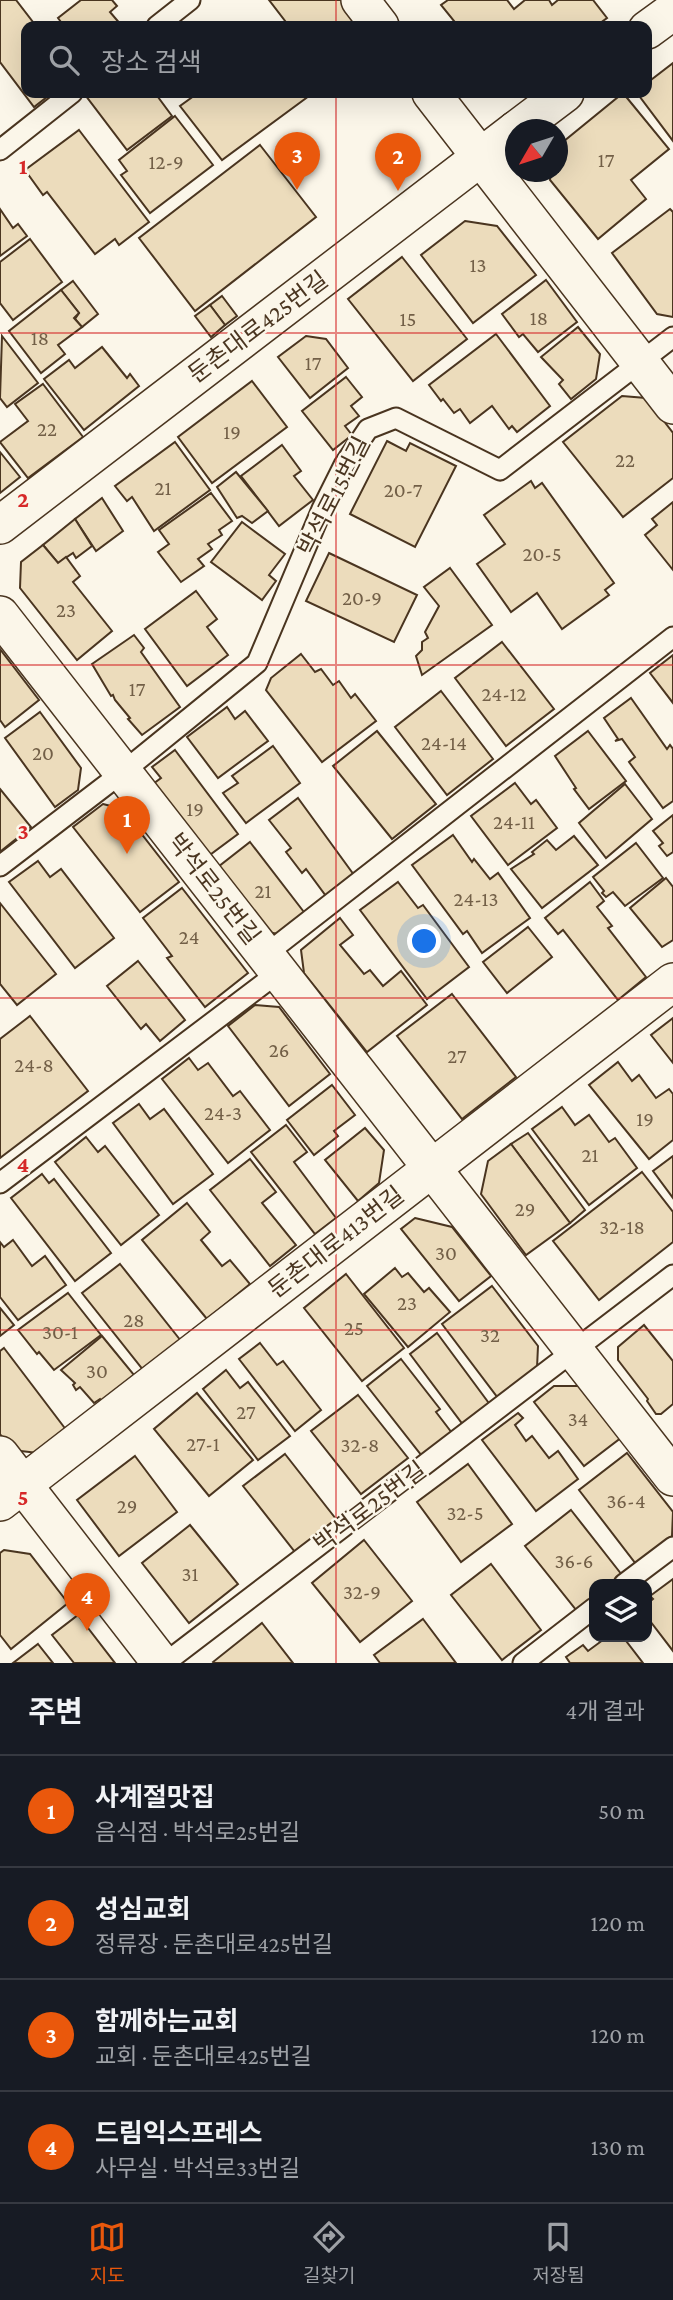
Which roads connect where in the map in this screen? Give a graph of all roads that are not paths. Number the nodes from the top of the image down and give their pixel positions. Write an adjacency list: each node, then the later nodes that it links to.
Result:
1 (190, 0): 4 (lane)
2 (359, 0): 5 (street)
3 (673, 11): 6 (street)
4 (163, 21)
5 (376, 21)
6 (652, 26)
7 (66, 98): 12 (lane)
8 (435, 98): 13 (street)
9 (558, 98): 10 (street, 둔촌대로425번길)
10 (531, 119)
11 (505, 138): 13 (street, 둔촌대로425번길)
12 (0, 150)
13 (480, 156): 15 (street); 17 (street, 둔촌대로425번길)
14 (673, 337): 15 (lane)
15 (640, 362): 16 (street); 20 (lane, 박석로15번길)
16 (673, 405)
17 (0, 525)
18 (0, 615): 20 (street, 박석로25번길)
19 (673, 636): 22 (lane)
20 (123, 772): 21 (lane); 22 (street, 박석로25번길)
21 (0, 866)
22 (272, 963): 24 (street, 박석로25번길); 25 (lane)
23 (673, 982): 24 (street, 둔촌대로413번길)
24 (432, 1168): 27 (street, 박석로25번길); 30 (street, 둔촌대로413번길)
25 (0, 1182)
26 (673, 1275): 27 (lane)
27 (575, 1351): 29 (street, 박석로25번길); 34 (lane, 박석로25번길)
28 (0, 1455): 30 (street)
29 (673, 1477)
30 (11, 1493): 34 (street)
31 (673, 1547): 32 (lane)
32 (631, 1579)
33 (589, 1612): 35 (lane)
34 (163, 1663)
35 (523, 1663)

